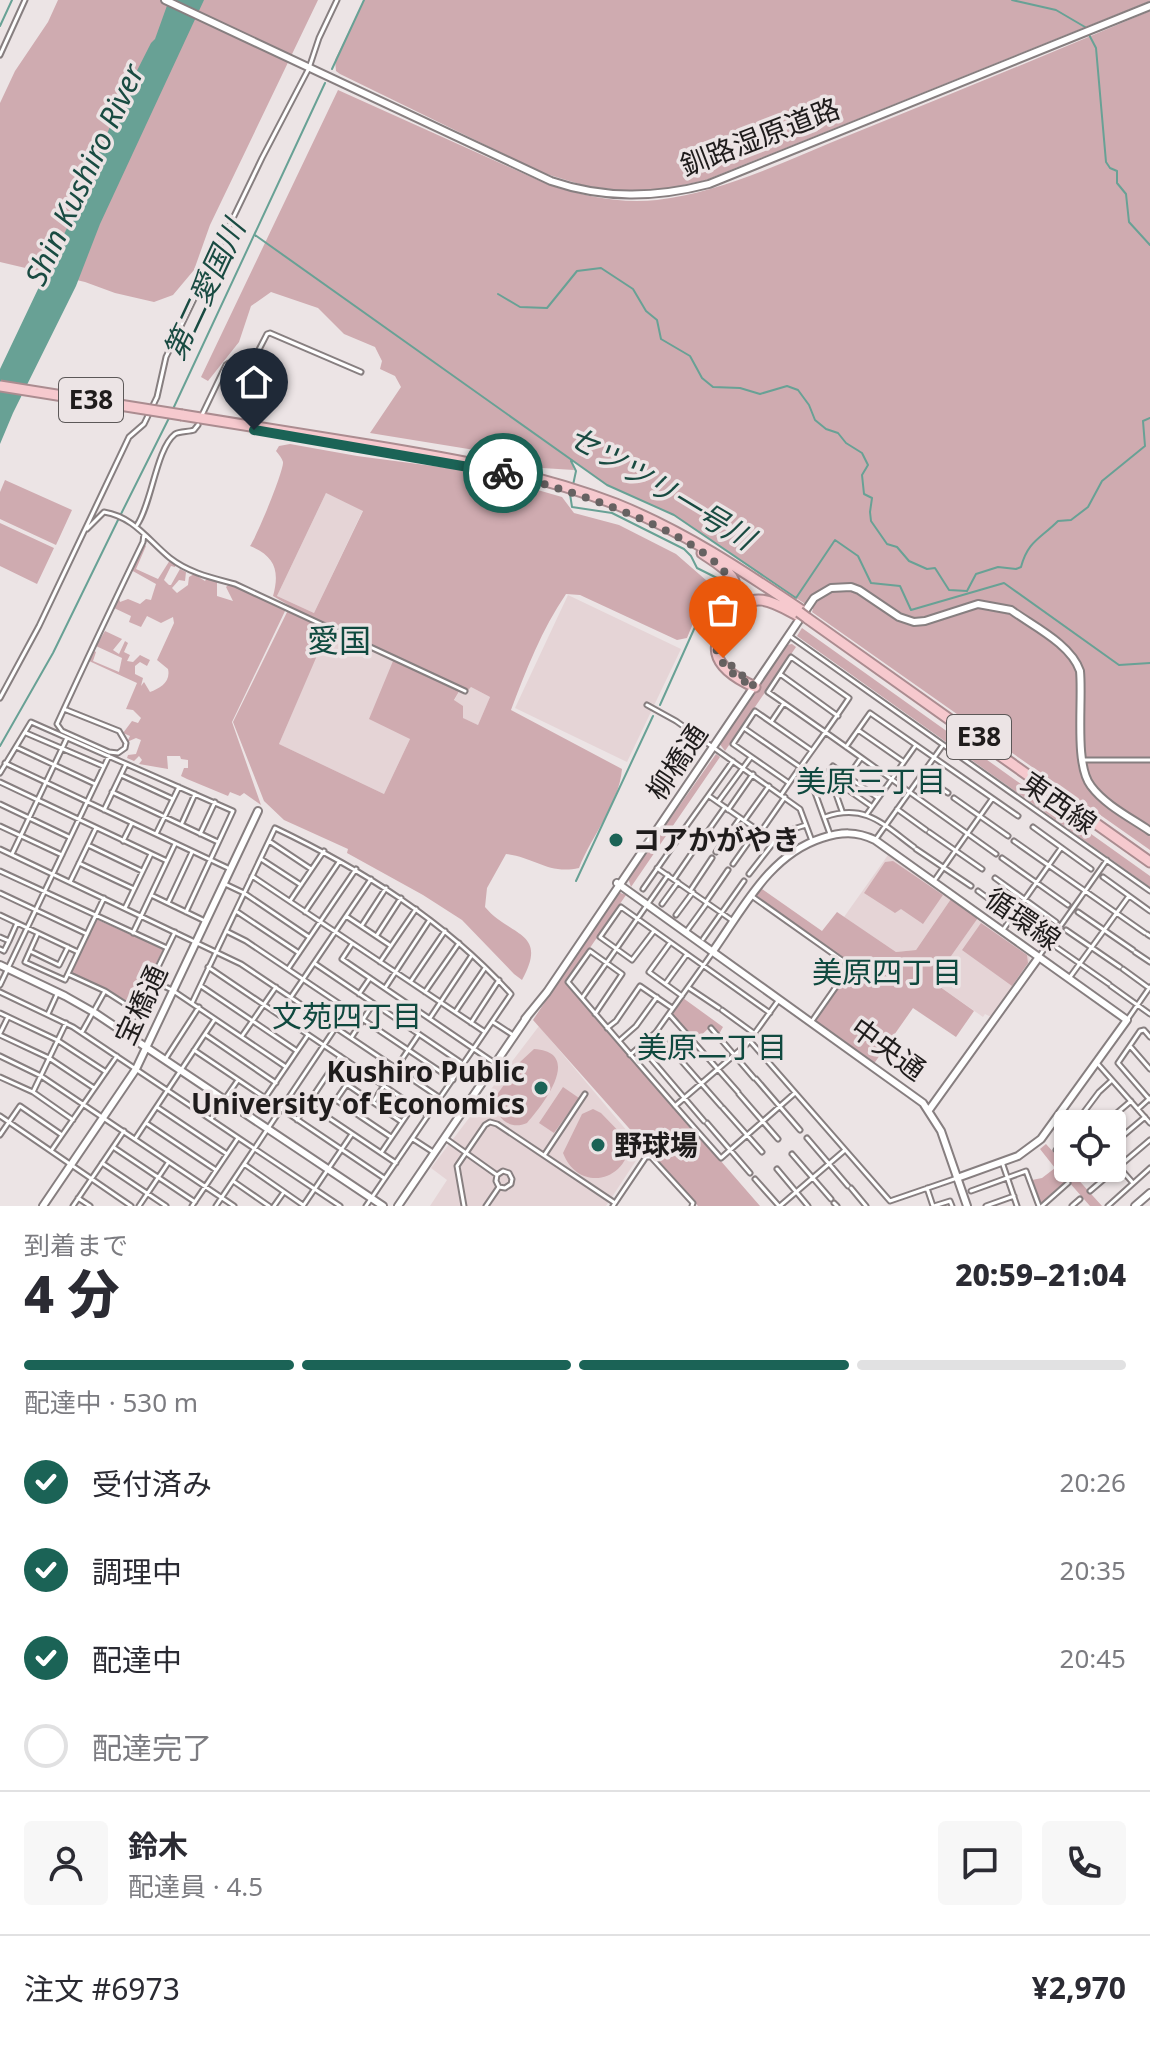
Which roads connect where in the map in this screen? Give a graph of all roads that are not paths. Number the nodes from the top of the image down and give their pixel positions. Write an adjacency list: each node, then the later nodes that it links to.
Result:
1 (25, 0): 5 (street)
2 (165, 0): 6 (street, 釧路湿原道路)
3 (337, 0): 6 (street)
4 (1150, 6): 6 (street, 釧路湿原道路)
5 (0, 55)
6 (307, 67): 13 (street)
7 (361, 372): 9 (street)
8 (0, 387): 10 (highway, E38, bridge)
9 (202, 415)
10 (182, 416): 15 (highway, E38); 16 (highway, E38)
11 (198, 425): 12 (street)
12 (137, 525): 13 (street); 14 (street)
13 (84, 531): 21 (street)
14 (144, 533): 20 (street); 24 (street)
15 (679, 538): 16 (highway, E38); 19 (highway)
16 (803, 615): 19 (highway); 141 (highway, E38); 141 (highway, E38)
17 (789, 636): 19 (street, 柳橋通); 33 (street, 東西線); 43 (street, 柳橋通)
18 (780, 674): 22 (street); 25 (street); 25 (street)
19 (754, 685): 34 (street, 柳橋通)
20 (465, 691)
21 (0, 698)
22 (784, 703): 26 (street); 30 (street)
23 (647, 705): 34 (street)
24 (64, 709): 24 (street)
25 (838, 716): 30 (street)
26 (771, 722): 27 (street); 38 (street)
27 (744, 728): 40 (street); 51 (street)
28 (858, 730): 32 (street); 36 (street); 46 (street)
29 (24, 732): 31 (street); 35 (street); 37 (street)
30 (825, 733): 36 (street); 38 (street)
31 (67, 738): 37 (street); 39 (street)
32 (916, 745): 42 (street); 46 (street)
33 (943, 745): 42 (street); 140 (street, 東西線)
34 (712, 746): 45 (street); 169 (street, 柳橋通)
35 (16, 747): 47 (street); 49 (street)
36 (846, 747): 41 (street)
37 (62, 748): 49 (street); 50 (street)
38 (812, 751): 51 (street)
39 (109, 756): 48 (street); 50 (street)
40 (751, 757): 52 (street); 61 (street)
41 (861, 758): 57 (street); 58 (street)
42 (933, 758): 56 (street); 75 (street)
43 (1082, 760): 44 (street); 104 (street)
44 (1150, 760)
45 (733, 761): 52 (street); 70 (street)
46 (904, 762): 58 (street)
47 (5, 763): 53 (street); 60 (street)
48 (126, 764): 55 (street); 65 (street)
49 (54, 765): 60 (street); 62 (street)
50 (103, 766): 62 (street)
51 (800, 767): 61 (street)
52 (743, 768): 54 (street); 79 (street)
53 (0, 773)
54 (753, 774): 64 (street); 82 (street)
55 (121, 775): 66 (street); 74 (street)
56 (921, 775): 67 (street); 68 (street)
57 (848, 777): 63 (street); 72 (street); 92 (street)
58 (891, 780): 67 (street); 72 (street)
59 (0, 782): 76 (street)
60 (46, 783): 76 (street); 77 (street)
61 (789, 783): 71 (street)
62 (95, 784): 77 (street)
63 (841, 785): 81 (street); 86 (street)
64 (769, 786): 71 (street); 94 (street)
65 (179, 787): 69 (street); 74 (street)
66 (112, 792): 84 (street); 90 (street)
67 (909, 792): 83 (street); 107 (street)
68 (948, 793)
69 (195, 794): 78 (street); 96 (street)
70 (709, 796): 79 (street); 102 (street)
71 (783, 796): 97 (street); 103 (street)
72 (878, 798): 81 (street)
73 (954, 798): 88 (street)
74 (173, 799): 90 (street)
75 (992, 799): 88 (street); 89 (street)
76 (37, 800): 91 (street); 93 (street)
77 (87, 802): 84 (street); 93 (street)
78 (215, 802): 106 (street); 119 (street)
79 (718, 803): 82 (street)
80 (0, 804): 91 (street)
81 (872, 807): 87 (street)
82 (726, 808): 94 (street); 116 (street)
83 (897, 809): 99 (street); 127 (street)
84 (104, 810): 95 (street)
85 (258, 811): 148 (street, 宝橋通)
86 (842, 811): 87 (street); 92 (street)
87 (867, 814): 99 (street)
88 (980, 816): 107 (street); 111 (street)
89 (1018, 816)
90 (164, 817): 96 (street); 105 (street)
91 (29, 818): 108 (street); 112 (street)
92 (824, 818): 110 (street)
93 (78, 820): 101 (street); 112 (street)
94 (742, 820): 103 (street); 129 (street)
95 (132, 823): 105 (street); 114 (street)
96 (181, 825): 106 (street)
97 (806, 825): 117 (street); 120 (street)
98 (0, 826): 108 (street)
99 (885, 826): 113 (street); 147 (street)
100 (1033, 827): 124 (street)
101 (96, 828): 114 (street); 122 (street)
102 (685, 828)
103 (758, 831): 120 (street); 144 (street)
104 (1150, 831)
105 (156, 834): 121 (street)
106 (200, 834): 119 (street)
107 (968, 834): 127 (street); 132 (street)
108 (20, 836): 130 (street); 133 (street)
109 (680, 836): 146 (street)
110 (830, 836): 113 (street, 循環線); 117 (street, 循環線)
111 (1008, 836)
112 (70, 837): 133 (street)
113 (875, 840): 166 (street, 循環線)
114 (123, 841): 131 (street)
115 (269, 841): 126 (street); 135 (street); 149 (street)
116 (701, 841)
117 (812, 841): 134 (street, 循環線)
118 (1014, 841): 145 (street)
119 (218, 842): 138 (street)
120 (775, 843): 134 (street); 157 (street)
121 (175, 844): 128 (street); 142 (street)
122 (88, 845): 143 (street); 155 (street)
123 (696, 847): 163 (street)
124 (1061, 848): 145 (street); 152 (street)
125 (0, 849): 130 (street)
126 (324, 851): 139 (street); 149 (street)
127 (955, 851): 147 (street); 151 (street)
128 (192, 852): 138 (street); 190 (street)
129 (716, 852)
130 (12, 854): 156 (street)
131 (151, 854): 142 (street); 155 (street)
132 (996, 854)
133 (62, 855): 156 (street)
134 (787, 855): 183 (street, 循環線)
135 (260, 858): 159 (street); 170 (street)
136 (712, 858): 179 (street)
137 (1002, 858): 168 (street)
138 (210, 860): 148 (street); 199 (street)
139 (340, 860): 150 (street); 200 (street)
140 (1107, 860): 176 (street); 177 (street, 東西線)
141 (1150, 860)
142 (167, 861): 182 (street)
143 (79, 863): 165 (street); 173 (street)
144 (733, 864)
145 (1049, 865): 168 (street); 176 (street)
146 (657, 868): 158 (street); 174 (street)
147 (944, 868): 166 (street); 171 (street)
148 (230, 869): 167 (street, 宝橋通)
149 (311, 869): 170 (street)
150 (356, 869): 162 (street); 213 (street)
151 (982, 869)
152 (1091, 869)
153 (728, 870): 189 (street)
154 (0, 871): 178 (street)
155 (142, 871): 173 (street)
156 (53, 873): 165 (street); 178 (street)
157 (749, 874)
158 (668, 875): 163 (street); 192 (street)
159 (252, 876): 181 (street); 188 (street)
160 (1103, 877): 184 (street)
161 (995, 878): 187 (street)
162 (371, 879): 172 (street); 208 (street)
163 (676, 881): 179 (street); 191 (street)
164 (744, 881): 202 (street)
165 (70, 882): 185 (street)
166 (934, 882): 224 (street, 循環線)
167 (223, 883): 181 (street); 212 (street, 宝橋通)
168 (1037, 883): 187 (street); 193 (street)
169 (618, 884): 192 (street, 中央通); 334 (street, 柳橋通)
170 (301, 885): 188 (street)
171 (971, 886)
172 (386, 888): 186 (street); 217 (street)
173 (134, 889): 194 (street)
174 (643, 889)
175 (978, 891): 209 (street)
176 (1085, 891): 203 (street); 256 (street)
177 (1150, 891)
178 (44, 892): 196 (street); 206 (street)
179 (691, 892): 189 (street); 205 (street)
180 (0, 893): 196 (street)
181 (244, 893): 197 (street); 234 (street)
182 (151, 895): 190 (street); 207 (street)
183 (752, 896): 214 (street, 循環線); 316 (street)
184 (1129, 896): 198 (street); 203 (street)
185 (104, 898): 194 (street); 206 (street)
186 (401, 898): 195 (street); 232 (street)
187 (1024, 899): 209 (street); 215 (street)
188 (290, 901): 200 (street)
189 (707, 902): 202 (street); 227 (street)
190 (168, 903): 199 (street)
191 (662, 904)
192 (647, 905): 210 (street); 227 (street, 中央通)
193 (1068, 905)
194 (125, 908): 207 (street)
195 (416, 909): 211 (street); 242 (street)
196 (36, 910): 218 (street); 230 (street)
197 (236, 911): 221 (street); 253 (street)
198 (1150, 911)
199 (186, 912): 212 (street)
200 (305, 912): 213 (street)
201 (1078, 912): 220 (street)
202 (722, 913): 214 (street); 236 (street)
203 (1116, 913): 220 (street); 231 (street)
204 (0, 915): 216 (street)
205 (676, 915)
206 (95, 916): 229 (street); 230 (street)
207 (141, 916): 225 (street); 229 (street)
208 (346, 916): 217 (street); 226 (street)
209 (1012, 916): 224 (street); 235 (street)
210 (637, 919): 223 (street); 248 (street); 248 (street)
211 (430, 920): 222 (street); 268 (street)
212 (205, 921): 238 (street, 宝橋通)
213 (320, 921): 226 (street); 234 (street)
214 (734, 922): 251 (street, 循環線)
215 (1056, 922)
216 (17, 923): 218 (street); 237 (street)
217 (361, 926): 232 (street)
218 (27, 928): 228 (street); 266 (street)
219 (1066, 930): 245 (street)
220 (1104, 930): 245 (street); 259 (street)
221 (226, 931): 250 (street); 267 (street)
222 (445, 931): 239 (street); 275 (street)
223 (654, 931): 240 (street); 248 (street)
224 (1001, 931): 256 (street, 循環線)
225 (175, 932): 238 (street); 246 (street)
226 (335, 932): 241 (street); 260 (street)
227 (686, 932): 251 (street, 中央通)
228 (38, 933): 243 (street); 249 (street)
229 (133, 933): 246 (street)
230 (87, 934): 252 (street)
231 (1147, 935)
232 (376, 936): 242 (street)
233 (0, 937): 237 (street)
234 (309, 937): 253 (street)
235 (1041, 937)
236 (703, 939)
237 (9, 941): 247 (street)
238 (196, 941): 250 (street); 283 (street, 宝橋通)
239 (459, 943): 255 (street); 287 (street)
240 (670, 943): 254 (street); 276 (street)
241 (353, 944): 257 (street); 270 (street)
242 (391, 946): 257 (street)
243 (68, 947): 249 (street); 252 (street)
244 (1056, 947): 261 (street)
245 (1092, 947): 261 (street); 282 (street)
246 (167, 948): 273 (street)
247 (0, 949)
248 (616, 949): 258 (street)
249 (30, 951): 269 (street)
250 (217, 951): 264 (street); 279 (street)
251 (713, 951): 263 (street); 293 (street, 中央通)
252 (78, 952): 269 (street)
253 (299, 953): 267 (street)
254 (687, 954): 263 (street); 276 (street)
255 (472, 955): 265 (street); 294 (street)
256 (1039, 957): 272 (street, 循環線); 395 (street)
257 (380, 962): 268 (street)
258 (607, 962): 292 (street); 292 (street); 308 (street)
259 (1150, 962)
260 (314, 963): 271 (street); 288 (street)
261 (1080, 964): 272 (street); 298 (street)
262 (0, 965): 266 (street)
263 (703, 965): 280 (street); 306 (street)
264 (208, 967): 278 (street); 297 (street)
265 (485, 968): 274 (street); 303 (street)
266 (8, 969): 277 (street); 286 (street)
267 (288, 969): 271 (street)
268 (395, 972): 275 (street); 281 (street)
269 (68, 974): 284 (street)
270 (370, 978): 281 (street); 288 (street)
271 (303, 979): 290 (street); 313 (street)
272 (1069, 979): 315 (street, 循環線)
273 (151, 980): 283 (street); 301 (street)
274 (499, 980): 317 (street); 319 (street)
275 (410, 982): 287 (street)
276 (666, 984): 289 (street)
277 (0, 985)
278 (200, 985): 295 (street); 314 (street)
279 (276, 987): 290 (street); 297 (street)
280 (688, 987): 289 (street); 330 (street)
281 (385, 988): 300 (street)
282 (1150, 988): 298 (street)
283 (172, 990): 295 (street); 343 (street, 宝橋通)
284 (105, 991): 301 (street); 305 (street)
285 (0, 992): 307 (street)
286 (58, 992): 305 (street); 307 (street)
287 (425, 992): 294 (street)
288 (359, 994): 296 (street)
289 (682, 996): 302 (street)
290 (291, 997): 321 (street)
291 (657, 997): 302 (street); 322 (street); 338 (street)
292 (582, 998): 308 (street)
293 (780, 999): 306 (street); 316 (street, 中央通)
294 (440, 1002): 303 (street); 311 (street)
295 (192, 1003): 299 (street)
296 (374, 1004): 313 (street); 320 (street)
297 (264, 1005): 314 (street); 332 (street)
298 (1138, 1005): 309 (street); 315 (street)
299 (199, 1007): 312 (street); 354 (street)
300 (415, 1008): 311 (street); 320 (street)
301 (136, 1011): 328 (street)
302 (671, 1011): 325 (street); 361 (street)
303 (455, 1012): 319 (street)
304 (0, 1013): 310 (street)
305 (95, 1013): 324 (street); 328 (street)
306 (770, 1013): 330 (street)
307 (48, 1014): 318 (street)
308 (595, 1014): 322 (street)
309 (1150, 1014)
310 (8, 1017): 327 (street); 337 (street)
311 (430, 1018): 344 (street)
312 (215, 1019): 331 (street); 333 (street)
313 (363, 1019): 336 (street); 346 (street)
314 (252, 1020): 333 (street); 347 (street)
315 (1127, 1020): 355 (street)
316 (812, 1021): 395 (street, 中央通)
317 (493, 1022): 326 (street); 334 (street)
318 (66, 1023): 324 (street); 337 (street)
319 (471, 1023): 326 (street)
320 (404, 1024): 329 (street)
321 (336, 1027): 336 (street); 340 (street)
322 (607, 1028): 338 (street)
323 (711, 1028): 349 (street)
324 (82, 1032): 351 (street)
325 (656, 1032): 341 (street); 373 (street)
326 (486, 1033): 344 (street)
327 (0, 1034): 353 (street)
328 (126, 1034): 343 (street)
329 (419, 1034): 346 (street); 356 (street)
330 (755, 1034): 339 (street)
331 (205, 1035): 345 (street); 371 (street)
332 (308, 1035): 340 (street); 347 (street)
333 (242, 1036): 358 (street)
334 (515, 1036): 357 (street, 柳橋通)
335 (1150, 1037): 342 (street)
336 (351, 1038): 359 (street)
337 (57, 1040): 353 (street); 364 (street)
338 (619, 1041): 348 (street)
339 (750, 1041): 349 (street); 378 (street)
340 (323, 1046): 352 (street); 393 (street)
341 (640, 1046): 348 (street); 382 (street)
342 (1130, 1046): 362 (street); 383 (street)
343 (146, 1047): 354 (street); 360 (street, 宝橋通)
344 (475, 1048): 356 (street); 357 (street)
345 (194, 1050): 363 (street); 368 (street)
346 (409, 1050): 359 (street); 369 (street)
347 (297, 1051): 358 (street)
348 (630, 1055): 391 (street)
349 (735, 1055): 361 (street); 392 (street)
350 (0, 1056): 366 (street)
351 (117, 1056): 360 (street); 364 (street)
352 (340, 1056): 365 (street); 374 (street)
353 (49, 1058): 366 (street); 375 (street)
354 (164, 1059): 363 (street)
355 (1097, 1063): 370 (street); 396 (street)
356 (464, 1064): 369 (street)
357 (496, 1064): 399 (street, 柳橋通)
358 (286, 1067): 371 (street)
359 (396, 1068): 374 (street); 381 (street)
360 (136, 1069): 376 (street); 403 (street, 宝橋通)
361 (718, 1069): 373 (street); 407 (street)
362 (1150, 1069)
363 (181, 1071): 376 (street); 384 (street)
364 (106, 1072): 375 (street)
365 (329, 1072): 372 (street); 388 (street)
366 (41, 1076): 377 (street); 387 (street)
367 (0, 1077): 377 (street)
368 (238, 1080): 380 (street); 384 (street)
369 (453, 1080): 381 (street)
370 (1112, 1080): 385 (street); 397 (street)
371 (276, 1083): 380 (street)
372 (347, 1084): 386 (street); 421 (street)
373 (702, 1084): 382 (street); 420 (street)
374 (384, 1086): 386 (street); 390 (street)
375 (95, 1088): 387 (street)
376 (167, 1090): 389 (street); 404 (street)
377 (33, 1092): 405 (street)
378 (795, 1093): 392 (street); 433 (street)
379 (585, 1094): 441 (street)
380 (265, 1098): 393 (street)
381 (441, 1098): 399 (street); 401 (street)
382 (685, 1098): 391 (street); 432 (street)
383 (1150, 1099): 394 (street)
384 (224, 1100): 404 (street); 413 (street)
385 (1131, 1101): 394 (street); 398 (street)
386 (373, 1102): 411 (street)
387 (83, 1104): 403 (street); 405 (street)
388 (308, 1104): 406 (street); 417 (street)
389 (157, 1106): 410 (street); 439 (street)
390 (413, 1106): 401 (street); 411 (street)
391 (675, 1106): 432 (street)
392 (780, 1107): 407 (street); 414 (street)
393 (281, 1109): 406 (street); 413 (street)
394 (1138, 1109): 402 (street)
395 (929, 1110): 459 (street, 中央通)
396 (1063, 1110)
397 (1087, 1110)
398 (1120, 1110)
399 (463, 1113): 423 (street, 柳橋通)
400 (0, 1116): 409 (street)
401 (428, 1116): 426 (street)
402 (1145, 1117): 412 (street); 416 (street)
403 (104, 1118): 415 (street); 447 (street, 宝橋通)
404 (211, 1119): 422 (street)
405 (73, 1120): 419 (street)
406 (297, 1120): 431 (street)
407 (763, 1121): 420 (street); 427 (street)
408 (1054, 1121): 444 (street)
409 (9, 1122): 418 (street); 419 (street); 434 (street)
410 (145, 1122): 425 (street); 453 (street)
411 (402, 1122): 421 (street)
412 (1150, 1123)
413 (267, 1129): 430 (street); 451 (street)
414 (800, 1130)
415 (124, 1131): 425 (street); 429 (street)
416 (1126, 1133)
417 (352, 1134): 431 (street); 436 (street)
418 (0, 1135)
419 (62, 1135): 434 (street)
420 (747, 1136): 432 (street); 435 (street)
421 (391, 1137): 436 (street)
422 (238, 1138): 430 (street); 439 (street)
423 (445, 1138): 437 (street, 柳橋通); 438 (street)
424 (807, 1138): 449 (street)
425 (135, 1139): 443 (street)
426 (413, 1139): 437 (street); 446 (street)
427 (778, 1139)
428 (1150, 1140): 442 (street)
429 (113, 1147): 445 (street); 457 (street)
430 (254, 1148): 448 (street); 471 (street)
431 (341, 1150): 451 (street); 462 (street)
432 (730, 1150): 454 (street)
433 (845, 1150): 449 (street); 483 (street)
434 (51, 1151): 447 (street)
435 (762, 1152)
436 (381, 1153): 446 (street)
437 (434, 1153): 500 (street, 柳橋通)
438 (465, 1153): 441 (street); 455 (street); 501 (street)
439 (227, 1154): 453 (street)
440 (792, 1154): 458 (street)
441 (544, 1155): 486 (street)
442 (1126, 1161)
443 (169, 1162): 457 (street); 468 (street)
444 (1002, 1162): 459 (street); 460 (street)
445 (102, 1163): 461 (street); 476 (street)
446 (396, 1163): 462 (street)
447 (71, 1164): 461 (street); 487 (street, 宝橋通)
448 (244, 1164): 464 (street); 474 (street)
449 (829, 1164): 458 (street); 506 (street)
450 (1150, 1168): 467 (street)
451 (328, 1169): 471 (street); 481 (street)
452 (777, 1169): 475 (street)
453 (216, 1170): 468 (street)
454 (750, 1173)
455 (497, 1175): 469 (street); 469 (street)
456 (1126, 1175): 467 (street)
457 (158, 1177): 476 (street); 485 (street)
458 (812, 1178): 475 (street); 484 (street)
459 (957, 1178): 470 (street); 510 (street, 中央通)
460 (1008, 1178): 472 (street); 478 (street); 513 (street)
461 (92, 1179): 480 (street); 490 (street)
462 (385, 1179): 481 (street)
463 (755, 1179): 504 (street)
464 (233, 1180): 479 (street); 495 (street)
465 (1101, 1182): 473 (street)
466 (1068, 1183): 513 (street)
467 (1133, 1183): 515 (street)
468 (205, 1186): 479 (street); 485 (street)
469 (499, 1187): 502 (street)
470 (927, 1188): 483 (street); 508 (street)
471 (315, 1189): 496 (street); 497 (street)
472 (971, 1191)
473 (1090, 1191)
474 (284, 1192): 495 (street); 496 (street)
475 (796, 1192): 504 (street); 505 (street)
476 (147, 1193): 491 (street); 492 (street)
477 (1150, 1193): 516 (street)
478 (1014, 1196): 511 (street); 512 (street)
479 (221, 1197): 493 (street); 494 (street)
480 (78, 1198): 488 (street); 489 (street)
481 (372, 1198): 498 (street); 499 (street)
482 (1080, 1199): 514 (street)
483 (890, 1201): 507 (street)
484 (834, 1202)
485 (193, 1204)
486 (614, 1205): 503 (street)
487 (43, 1206)
488 (73, 1206)
489 (90, 1206)
490 (131, 1206)
491 (139, 1206)
492 (166, 1206)
493 (216, 1206)
494 (234, 1206)
495 (272, 1206)
496 (304, 1206)
497 (340, 1206)
498 (366, 1206)
499 (383, 1206)
500 (398, 1206)
501 (464, 1206)
502 (486, 1206)
503 (692, 1206)
504 (780, 1206)
505 (808, 1206)
506 (866, 1206)
507 (885, 1206)
508 (934, 1206): 509 (street)
509 (952, 1206)
510 (967, 1206)
511 (986, 1206)
512 (1017, 1206)
513 (1040, 1206)
514 (1072, 1206)
515 (1108, 1206)
516 (1135, 1206)

